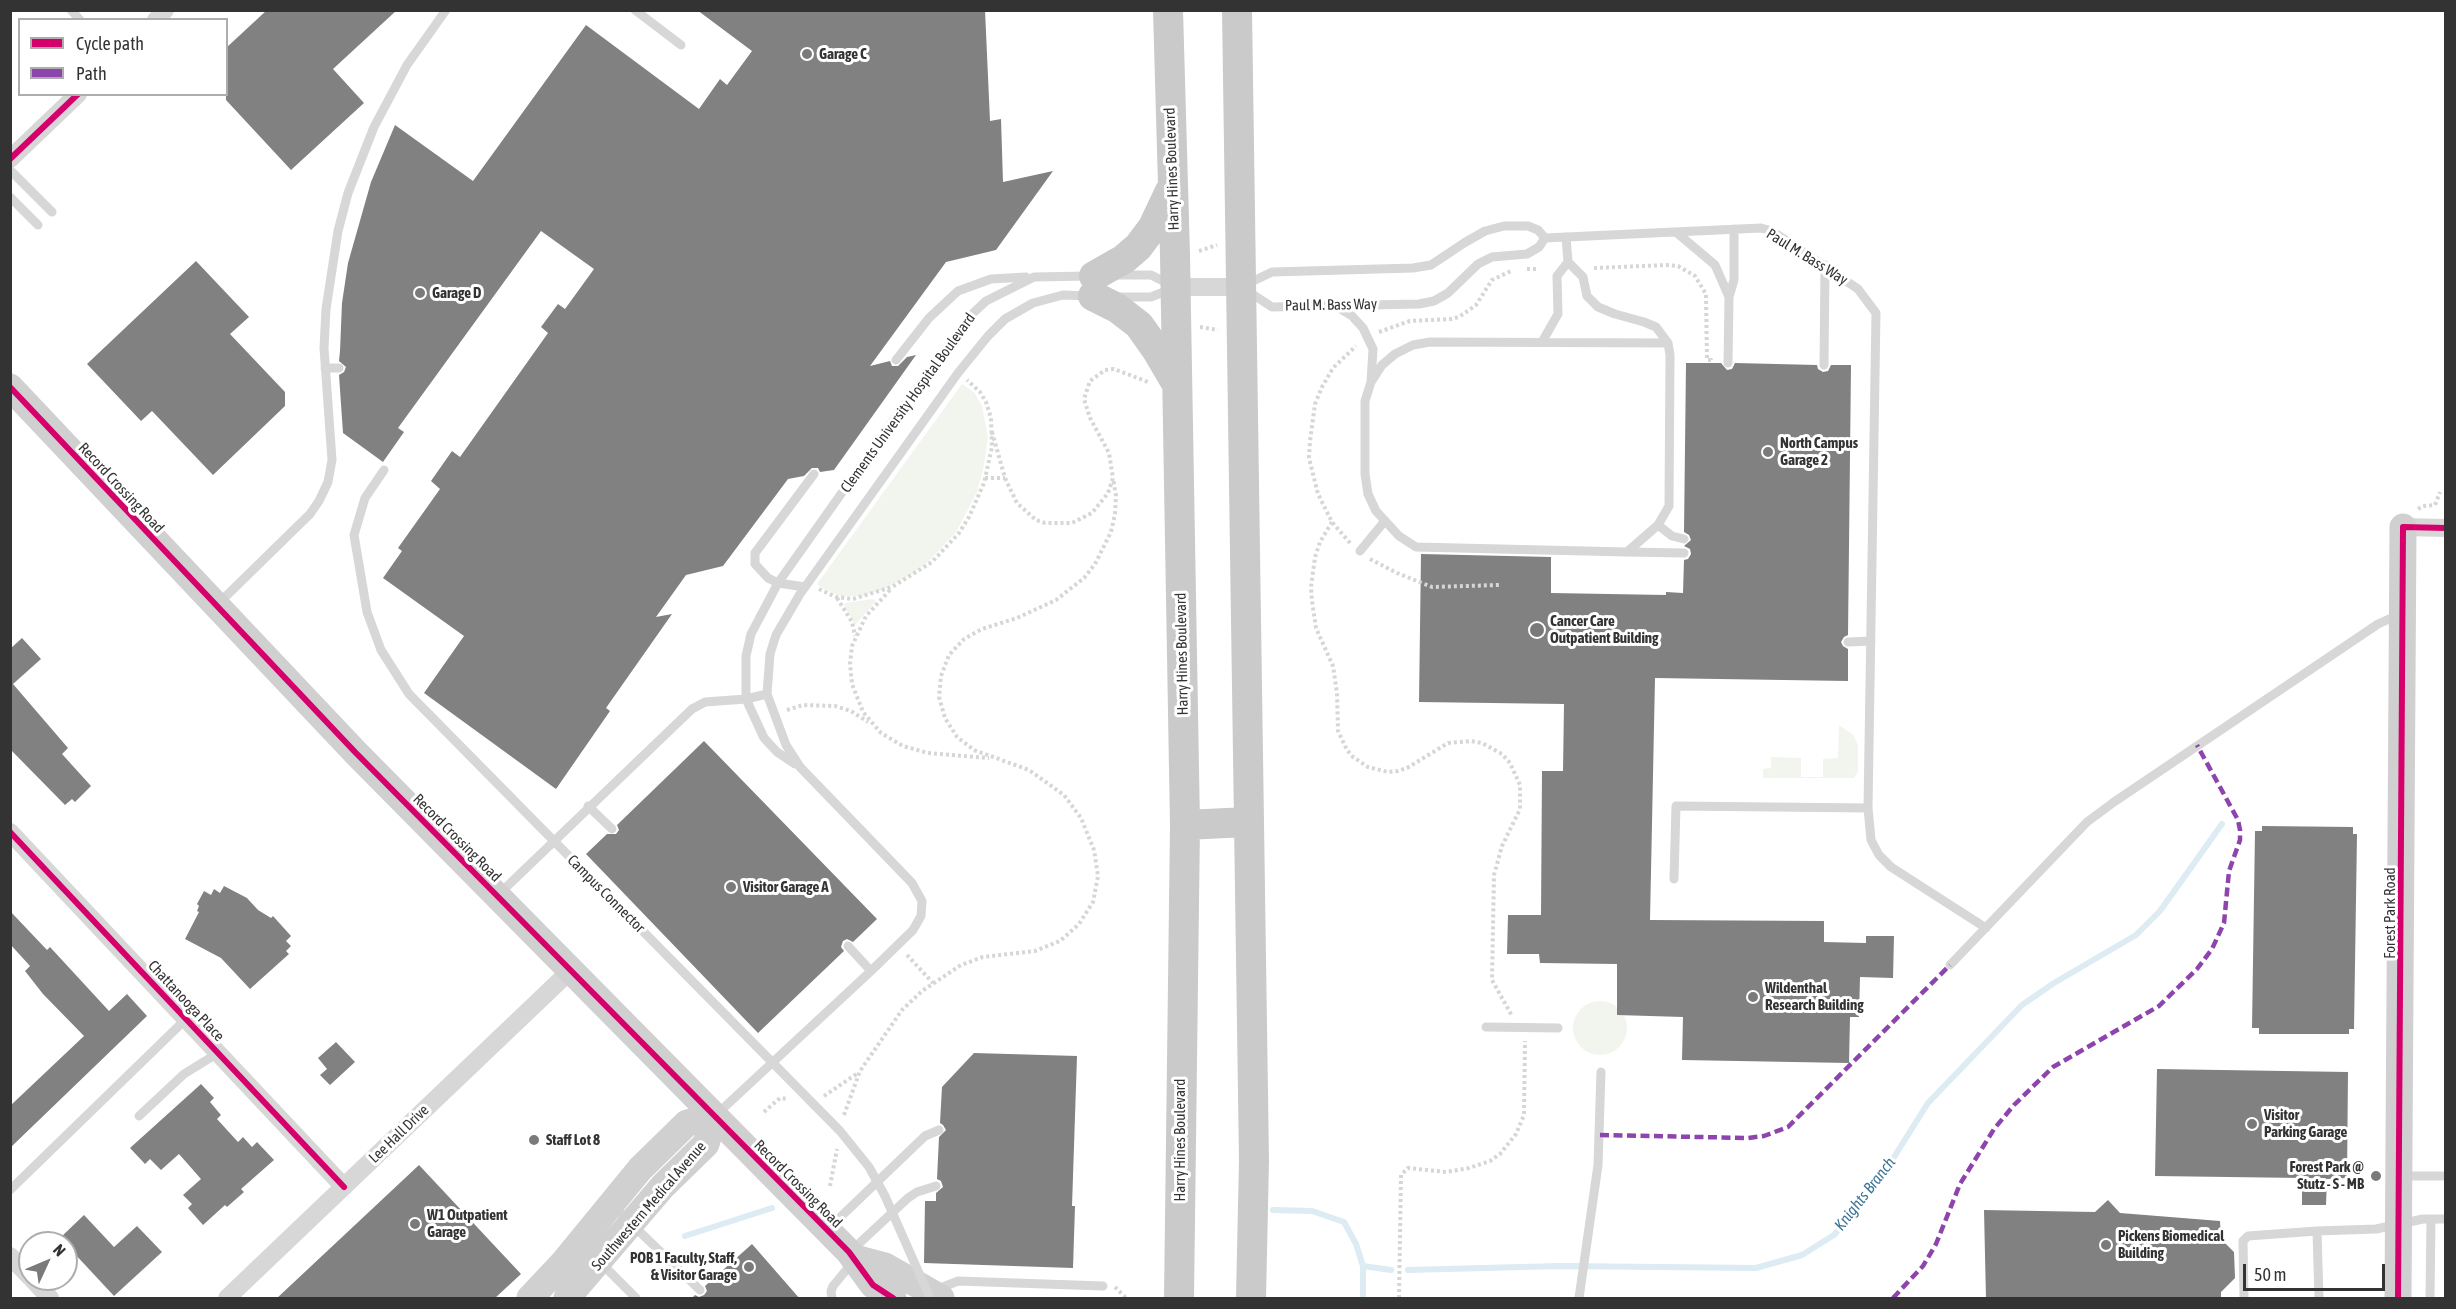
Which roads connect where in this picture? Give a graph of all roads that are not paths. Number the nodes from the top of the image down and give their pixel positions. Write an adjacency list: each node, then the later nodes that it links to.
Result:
1 (446, 10): 31 (lane)
2 (635, 10): 5 (lane)
3 (1168, 10): 9 (main road, Harry Hines Boulevard)
4 (1237, 10): 22 (main road)
5 (681, 45)
6 (76, 96): 7 (street)
7 (10, 159)
8 (10, 170): 11 (lane)
9 (1173, 185): 20 (main road); 21 (main road, Harry Hines Boulevard)
10 (10, 196): 12 (lane)
11 (52, 212)
12 (38, 225)
13 (1734, 229): 14 (lane, Paul M. Bass Way); 18 (lane, Paul M. Bass Way); 23 (lane)
14 (1676, 232): 15 (lane, Paul M. Bass Way); 23 (lane)
15 (1566, 237): 16 (lane, Paul M. Bass Way); 17 (lane)
16 (1545, 238): 22 (lane, Paul M. Bass Way); 24 (lane, Paul M. Bass Way)
17 (1568, 262): 25 (lane); 26 (lane)
18 (1825, 265): 29 (lane); 50 (lane, Paul M. Bass Way)
19 (1034, 277): 20 (lane, Clements University Hospital Boulevard); 27 (lane); 45 (lane, Clements University Hospital Boulevard)
20 (1094, 286): 21 (lane, Clements University Hospital Boulevard); 21 (lane, Clements University Hospital Boulevard); 33 (main road); 46 (lane, Clements University Hospital Boulevard)
21 (1176, 287): 22 (street); 33 (main road, Harry Hines Boulevard)
22 (1242, 287): 24 (lane, Paul M. Bass Way); 56 (main road)
23 (1729, 297): 28 (lane)
24 (1334, 305): 32 (lane)
25 (1542, 342): 26 (lane); 32 (lane)
26 (1668, 343): 38 (lane)
27 (896, 360)
28 (1728, 363)
29 (1824, 365)
30 (339, 368): 31 (lane)
31 (324, 369): 47 (lane)
32 (1371, 382): 37 (lane)
33 (1167, 385): 57 (main road, Harry Hines Boulevard)
34 (10, 387): 47 (street, Record Crossing Road)
35 (384, 470): 91 (lane, Campus Connector, bridge)
36 (814, 474): 45 (lane)
37 (1384, 522): 42 (lane); 43 (lane)
38 (1658, 525): 41 (lane); 43 (lane)
39 (2403, 527): 40 (street); 48 (street, Forest Park Road)
40 (2445, 528)
41 (1684, 538)
42 (1360, 551)
43 (1627, 552): 44 (lane)
44 (1684, 553)
45 (778, 583): 46 (lane); 52 (lane, Clements University Hospital Boulevard)
46 (810, 586): 51 (lane, Clements University Hospital Boulevard)
47 (216, 606): 61 (street, Record Crossing Road)
48 (2403, 612): 62 (lane); 75 (street, Forest Park Road)
49 (1848, 642): 50 (lane)
50 (1871, 642): 55 (lane)
51 (767, 694): 52 (lane); 53 (lane)
52 (746, 699): 53 (lane); 54 (lane)
53 (800, 767): 66 (lane)
54 (588, 806): 58 (lane); 61 (lane)
55 (1868, 808): 60 (lane); 62 (lane)
56 (1248, 822): 57 (main road); 99 (main road)
57 (1185, 825): 98 (main road, Harry Hines Boulevard)
58 (612, 830)
59 (10, 832): 67 (street, Chattanooga Place)
60 (1674, 879)
61 (497, 896): 65 (street, Record Crossing Road)
62 (1986, 928): 64 (lane)
63 (848, 946): 66 (lane)
64 (1950, 965)
65 (571, 970): 73 (street, Record Crossing Road); 78 (street, Lee Hall Drive)
66 (871, 970): 73 (lane)
67 (186, 1019): 70 (street, Chattanooga Place); 79 (lane)
68 (1486, 1027): 69 (lane)
69 (1558, 1028)
70 (218, 1053): 72 (lane); 78 (street, Chattanooga Place)
71 (1601, 1072): 100 (lane)
72 (139, 1116)
73 (714, 1116): 80 (street, Southwestern Medical Avenue); 83 (street, Southwestern Medical Avenue); 85 (street, Record Crossing Road)
74 (939, 1130): 85 (lane)
75 (2400, 1176): 76 (lane); 84 (street, Forest Park Road)
76 (2445, 1176)
77 (936, 1186): 88 (lane)
78 (344, 1187): 92 (street, Lee Hall Drive)
79 (10, 1190)
80 (610, 1203): 83 (lane); 87 (street, Southwestern Medical Avenue)
81 (2431, 1219): 82 (lane); 84 (lane); 104 (lane)
82 (2445, 1219)
83 (631, 1223): 87 (street, Southwestern Medical Avenue); 90 (lane)
84 (2398, 1223): 86 (lane); 103 (street, Forest Park Road)
85 (827, 1230): 88 (street, Record Crossing Road)
86 (2317, 1231): 101 (lane); 102 (lane)
87 (590, 1251): 93 (street, Southwestern Medical Avenue); 94 (street, Southwestern Medical Avenue); 95 (lane)
88 (852, 1255): 91 (street); 96 (lane); 97 (street, Record Crossing Road)
89 (1103, 1286): 91 (lane)
90 (700, 1290)
91 (936, 1298)
92 (227, 1299)
93 (530, 1299)
94 (567, 1299)
95 (636, 1299)
96 (832, 1299)
97 (892, 1299)
98 (1179, 1299)
99 (1251, 1299)
100 (1579, 1299)
101 (2244, 1299)
102 (2319, 1299)
103 (2398, 1299)
104 (2430, 1299)

